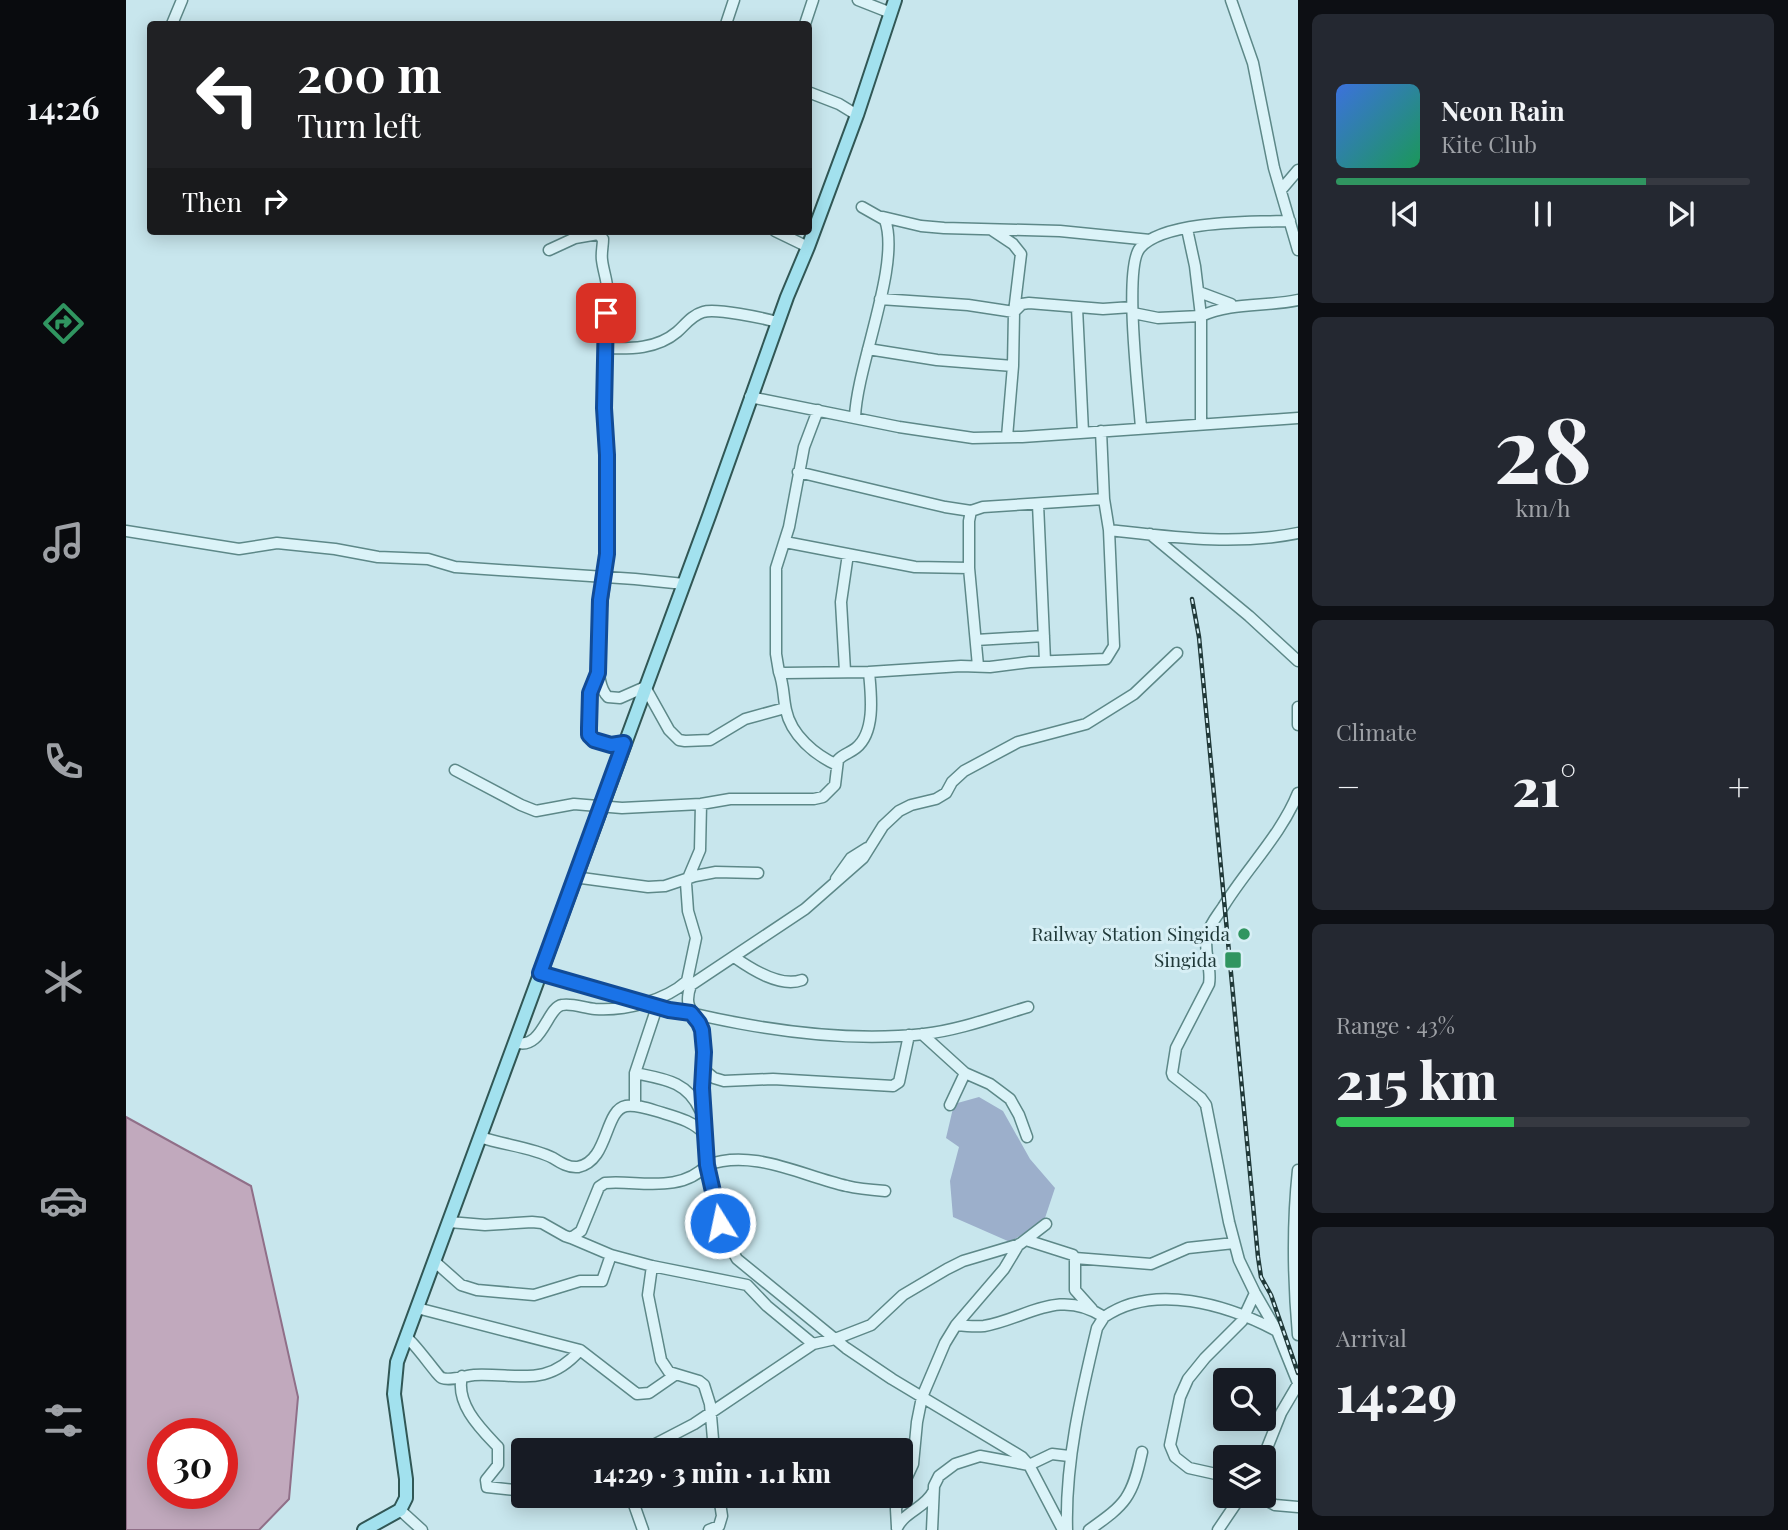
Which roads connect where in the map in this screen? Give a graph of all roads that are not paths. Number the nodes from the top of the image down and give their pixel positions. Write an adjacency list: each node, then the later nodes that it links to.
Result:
1 (182, 0): 7 (street)
2 (734, 0): 8 (street)
3 (813, 0): 9 (street)
4 (858, 0): 6 (street)
5 (1231, 0): 13 (street)
6 (893, 6): 11 (main road)
7 (173, 21)
8 (727, 21)
9 (806, 21)
10 (812, 94): 11 (street)
11 (857, 115): 23 (main road)
12 (1298, 170): 13 (street)
13 (1281, 190): 16 (street)
14 (862, 207): 15 (street)
15 (883, 218): 17 (street); 27 (street)
16 (1290, 221): 18 (street); 25 (street)
17 (991, 229): 22 (street); 32 (street)
18 (1187, 229): 22 (street); 26 (street)
19 (590, 235): 24 (street)
20 (600, 235): 35 (street)
21 (783, 235): 23 (street)
22 (1150, 240): 31 (street)
23 (808, 247): 34 (main road)
24 (549, 250)
25 (1298, 250)
26 (1199, 292): 29 (street); 33 (street)
27 (880, 299): 32 (street); 36 (street)
28 (1298, 300): 29 (street)
29 (1236, 306): 33 (street)
30 (1077, 308): 31 (street); 32 (street); 45 (street)
31 (1133, 310): 33 (street); 43 (street)
32 (1014, 312): 37 (street)
33 (1201, 316): 42 (street)
34 (777, 322): 35 (street); 38 (main road)
35 (605, 348): 58 (street)
36 (868, 349): 37 (street); 40 (street)
37 (1013, 366): 46 (street)
38 (750, 397): 39 (street); 59 (main road)
39 (818, 410): 40 (street); 47 (street)
40 (855, 417): 46 (street)
41 (1298, 418): 42 (street)
42 (1201, 424): 43 (street)
43 (1141, 428): 44 (street)
44 (1101, 431): 45 (street); 48 (street)
45 (1083, 432): 46 (street)
46 (1007, 437)
47 (799, 472): 50 (street); 55 (street)
48 (1104, 499): 49 (street); 51 (street)
49 (1038, 504): 50 (street); 60 (street)
50 (971, 510): 57 (street)
51 (1109, 530): 54 (street); 63 (street)
52 (126, 531): 58 (street)
53 (1298, 533): 54 (street)
54 (1150, 534): 64 (street)
55 (785, 542): 56 (street); 67 (street)
56 (848, 555): 57 (street); 66 (street)
57 (968, 569): 61 (street)
58 (605, 576): 59 (street); 69 (street)
59 (684, 584): 70 (main road)
60 (1044, 636): 61 (street); 63 (street)
61 (976, 640): 65 (street)
62 (1177, 653): 83 (street)
63 (1045, 661): 65 (street)
64 (1298, 661)
65 (978, 666): 68 (street)
66 (845, 671): 67 (street); 68 (street)
67 (779, 672): 72 (street)
68 (869, 672): 75 (street)
69 (598, 673): 70 (street); 74 (street)
70 (645, 687): 72 (street); 74 (main road)
71 (1298, 707): 73 (street)
72 (785, 708): 75 (street)
73 (1298, 725)
74 (624, 743): 79 (main road)
75 (837, 765): 78 (street)
76 (455, 770): 79 (street)
77 (1298, 793): 109 (street)
78 (701, 804): 79 (street); 82 (street)
79 (601, 806): 81 (main road)
80 (758, 873): 82 (street)
81 (574, 877): 82 (street); 84 (main road)
82 (687, 878): 86 (street)
83 (734, 957): 85 (street); 89 (street)
84 (540, 973): 86 (street); 92 (main road)
85 (802, 980)
86 (642, 1003): 87 (street); 92 (street)
87 (657, 1007): 89 (street); 94 (street)
88 (1028, 1007): 90 (street)
89 (691, 1013): 91 (street); 93 (street)
90 (922, 1034): 91 (street); 95 (street)
91 (909, 1035): 93 (street)
92 (515, 1042): 100 (main road)
93 (703, 1069): 98 (street)
94 (635, 1073): 97 (street); 98 (street)
95 (965, 1073): 96 (street); 101 (street)
96 (950, 1105)
97 (635, 1106): 99 (street); 100 (street)
98 (705, 1120): 99 (street)
99 (706, 1135): 102 (street)
100 (480, 1137): 105 (main road)
101 (1027, 1137)
102 (707, 1165): 104 (street); 107 (street); 122 (street)
103 (1298, 1170): 120 (street)
104 (885, 1191)
105 (449, 1222): 107 (street); 112 (main road)
106 (1046, 1224): 108 (street)
107 (571, 1238): 110 (street)
108 (1023, 1242): 111 (street); 118 (street); 122 (street)
109 (1234, 1243): 111 (street); 114 (street)
110 (611, 1255): 112 (street); 113 (street)
111 (1075, 1258): 116 (street)
112 (434, 1261): 115 (main road)
113 (652, 1266): 123 (street); 125 (street)
114 (1255, 1293): 117 (street); 119 (street)
115 (417, 1308): 121 (main road); 124 (street)
116 (1099, 1314): 117 (street); 118 (street); 134 (street)
117 (1244, 1317): 119 (street); 137 (street)
118 (956, 1325): 128 (street)
119 (1281, 1334): 127 (street)
120 (1298, 1334)
121 (406, 1337): 126 (street); 146 (main road)
122 (835, 1339): 123 (street); 128 (street)
123 (813, 1344): 129 (street)
124 (580, 1350): 125 (street); 126 (street)
125 (675, 1375): 129 (street)
126 (462, 1376): 138 (street)
127 (1298, 1383): 132 (street)
128 (922, 1397): 135 (street); 136 (street)
129 (711, 1413): 130 (street); 131 (street)
130 (666, 1438)
131 (713, 1438)
132 (1268, 1445)
133 (1142, 1452): 154 (street)
134 (1069, 1456): 135 (street); 153 (street)
135 (1029, 1465): 139 (street); 153 (street)
136 (913, 1466)
137 (1213, 1473)
138 (511, 1490)
139 (933, 1492): 148 (street); 152 (street)
140 (1276, 1505): 141 (street)
141 (1298, 1507)
142 (635, 1508): 151 (street)
143 (721, 1508): 147 (street)
144 (896, 1508): 148 (street)
145 (1233, 1508): 155 (street)
146 (400, 1510): 149 (main road); 150 (street)
147 (717, 1529)
148 (897, 1529)
149 (364, 1530)
150 (422, 1530)
151 (643, 1530)
152 (932, 1530)
153 (1065, 1530)
154 (1088, 1530)
155 (1218, 1530)

